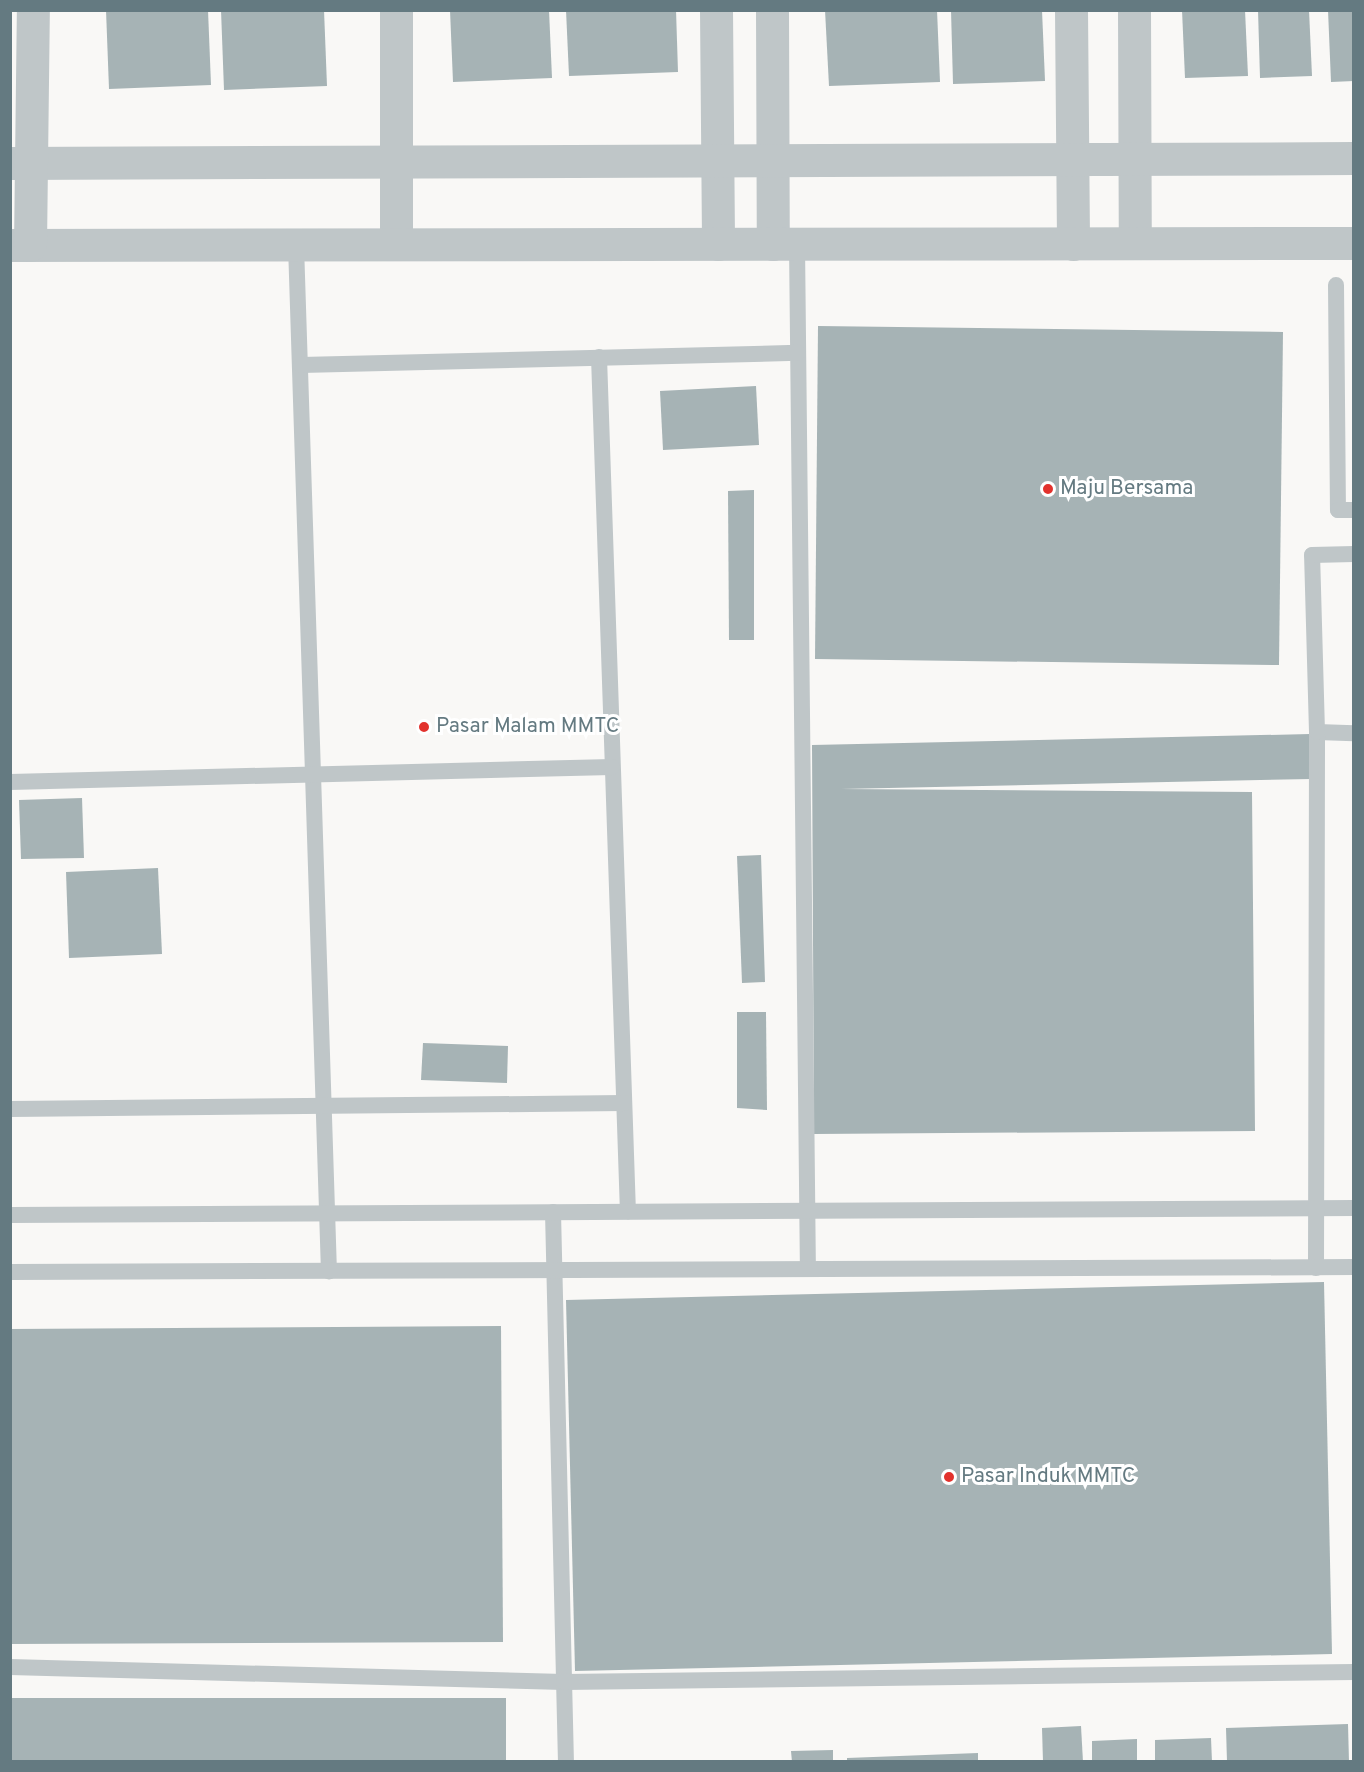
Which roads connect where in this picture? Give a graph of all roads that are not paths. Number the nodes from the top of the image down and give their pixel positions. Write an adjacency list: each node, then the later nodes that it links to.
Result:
1 (33, 10): 13 (street)
2 (396, 10): 12 (street)
3 (716, 10): 10 (street)
4 (772, 10): 11 (street)
5 (1071, 10): 8 (street)
6 (1134, 10): 9 (street)
7 (1353, 158): 9 (street)
8 (1072, 159): 9 (street); 11 (street); 20 (street)
9 (1135, 159): 14 (street)
10 (717, 160): 11 (street); 12 (street); 18 (street)
11 (773, 160): 19 (street)
12 (397, 161): 13 (street); 17 (street)
13 (22, 163): 21 (street)
14 (1135, 243): 15 (street); 20 (street)
15 (1353, 243)
16 (296, 244): 17 (street); 21 (street); 25 (lane)
17 (396, 244): 18 (street)
18 (718, 244): 19 (street)
19 (785, 244): 20 (street); 23 (lane)
20 (1073, 244)
21 (20, 245)
22 (1336, 285): 26 (lane)
23 (798, 353): 24 (lane); 38 (lane)
24 (599, 357): 25 (lane); 30 (lane)
25 (301, 365): 31 (lane)
26 (1353, 510)
27 (1353, 554): 28 (lane)
28 (1317, 732): 29 (lane); 36 (lane)
29 (1353, 733)
30 (612, 767): 31 (lane); 33 (lane)
31 (315, 777): 32 (lane); 35 (lane)
32 (10, 782)
33 (624, 1103): 35 (lane); 40 (lane)
34 (10, 1108): 35 (lane)
35 (327, 1108): 41 (lane)
36 (1317, 1208): 37 (lane); 38 (lane); 44 (lane)
37 (1353, 1208)
38 (808, 1210): 40 (lane); 45 (lane)
39 (553, 1212): 40 (lane); 41 (lane); 46 (lane)
40 (628, 1212)
41 (329, 1213): 42 (lane); 47 (lane)
42 (10, 1215)
43 (1353, 1267): 44 (lane)
44 (1317, 1268): 45 (lane)
45 (808, 1269): 46 (lane)
46 (554, 1270): 47 (lane); 51 (lane)
47 (329, 1271): 48 (lane)
48 (10, 1272)
49 (10, 1667): 51 (lane)
50 (1353, 1672): 51 (lane)
51 (564, 1682): 52 (lane)
52 (566, 1761)

